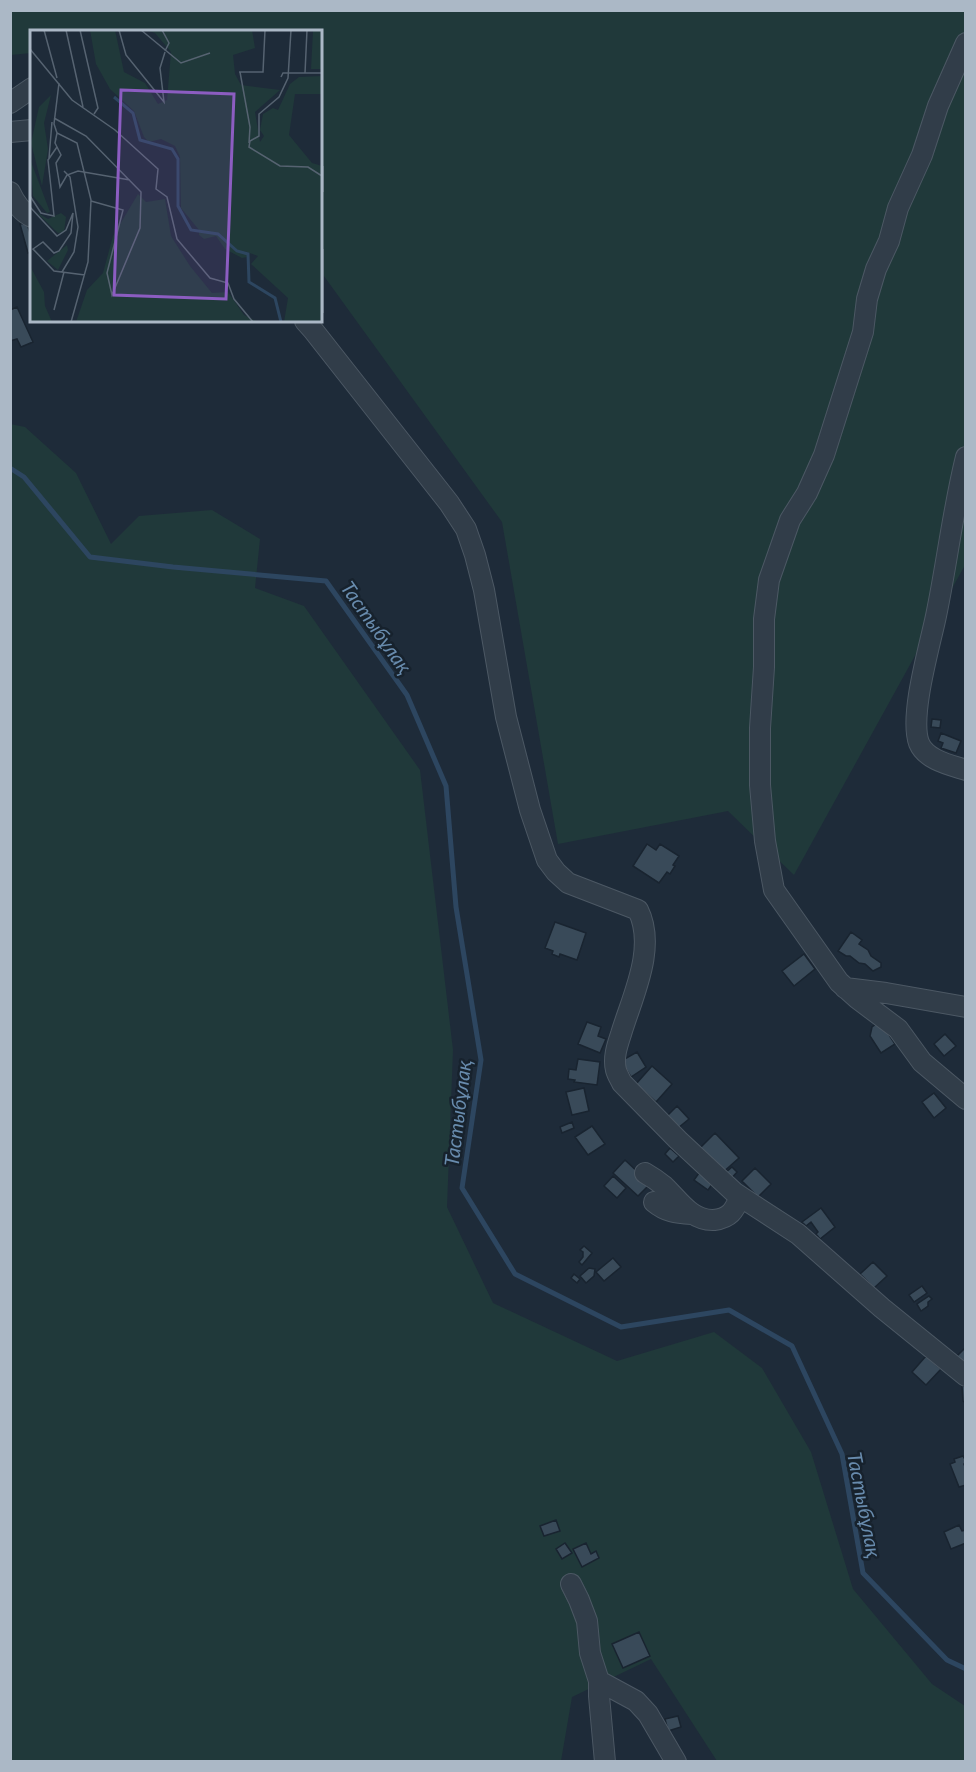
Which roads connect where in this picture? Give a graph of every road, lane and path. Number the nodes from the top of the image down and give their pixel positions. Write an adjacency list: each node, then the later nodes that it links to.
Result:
1 (966, 43): 11 (street)
2 (30, 89): 3 (street)
3 (10, 103)
4 (30, 130): 5 (street)
5 (10, 132)
6 (10, 192): 7 (street)
7 (30, 216)
8 (306, 322): 15 (street)
9 (966, 457): 10 (street)
10 (966, 770)
11 (845, 988): 12 (street); 13 (street)
12 (966, 1007)
13 (966, 1099)
14 (645, 1173): 17 (street)
15 (740, 1197): 17 (street); 18 (street)
16 (654, 1202): 17 (street)
17 (692, 1214)
18 (966, 1376)
19 (571, 1584): 20 (street)
20 (599, 1681): 21 (street); 22 (street)
21 (605, 1761)
22 (676, 1761)

